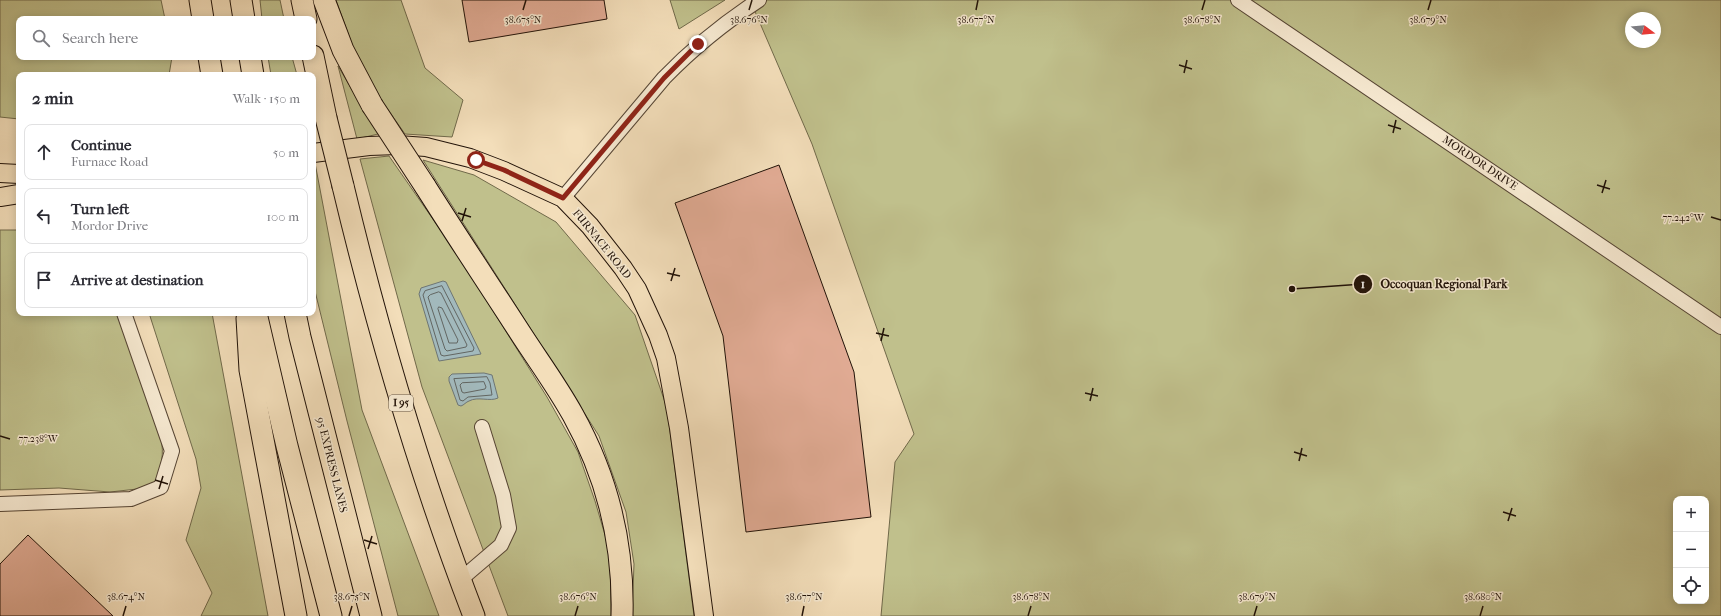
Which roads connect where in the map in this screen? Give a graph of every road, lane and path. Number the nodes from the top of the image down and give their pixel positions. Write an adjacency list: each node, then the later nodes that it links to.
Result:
1 (200, 0): 7 (highway)
2 (241, 0): 8 (highway)
3 (302, 0): 9 (highway)
4 (324, 0): 33 (highway, bridge)
5 (759, 0): 20 (street)
6 (1238, 0): 25 (street, MORDOR DRIVE)
7 (203, 16)
8 (244, 16)
9 (305, 16)
10 (210, 60): 13 (highway)
11 (250, 60): 14 (highway)
12 (314, 60): 28 (highway, I 95, bridge)
13 (212, 72)
14 (252, 72)
15 (316, 153): 20 (main road, FURNACE ROAD)
16 (0, 173): 17 (main road)
17 (16, 174)
18 (16, 194): 19 (main road)
19 (0, 197)
20 (563, 198): 34 (main road, FURNACE ROAD)
21 (125, 316): 27 (street)
22 (247, 316): 29 (highway)
23 (257, 316): 30 (highway)
24 (296, 316): 31 (highway, 95 EXPRESS LANES)
25 (1721, 326)
26 (482, 427): 28 (street)
27 (0, 504)
28 (460, 580): 32 (highway, I 95)
29 (296, 616)
30 (331, 616)
31 (371, 616)
32 (474, 616)
33 (622, 616)
34 (704, 616)

